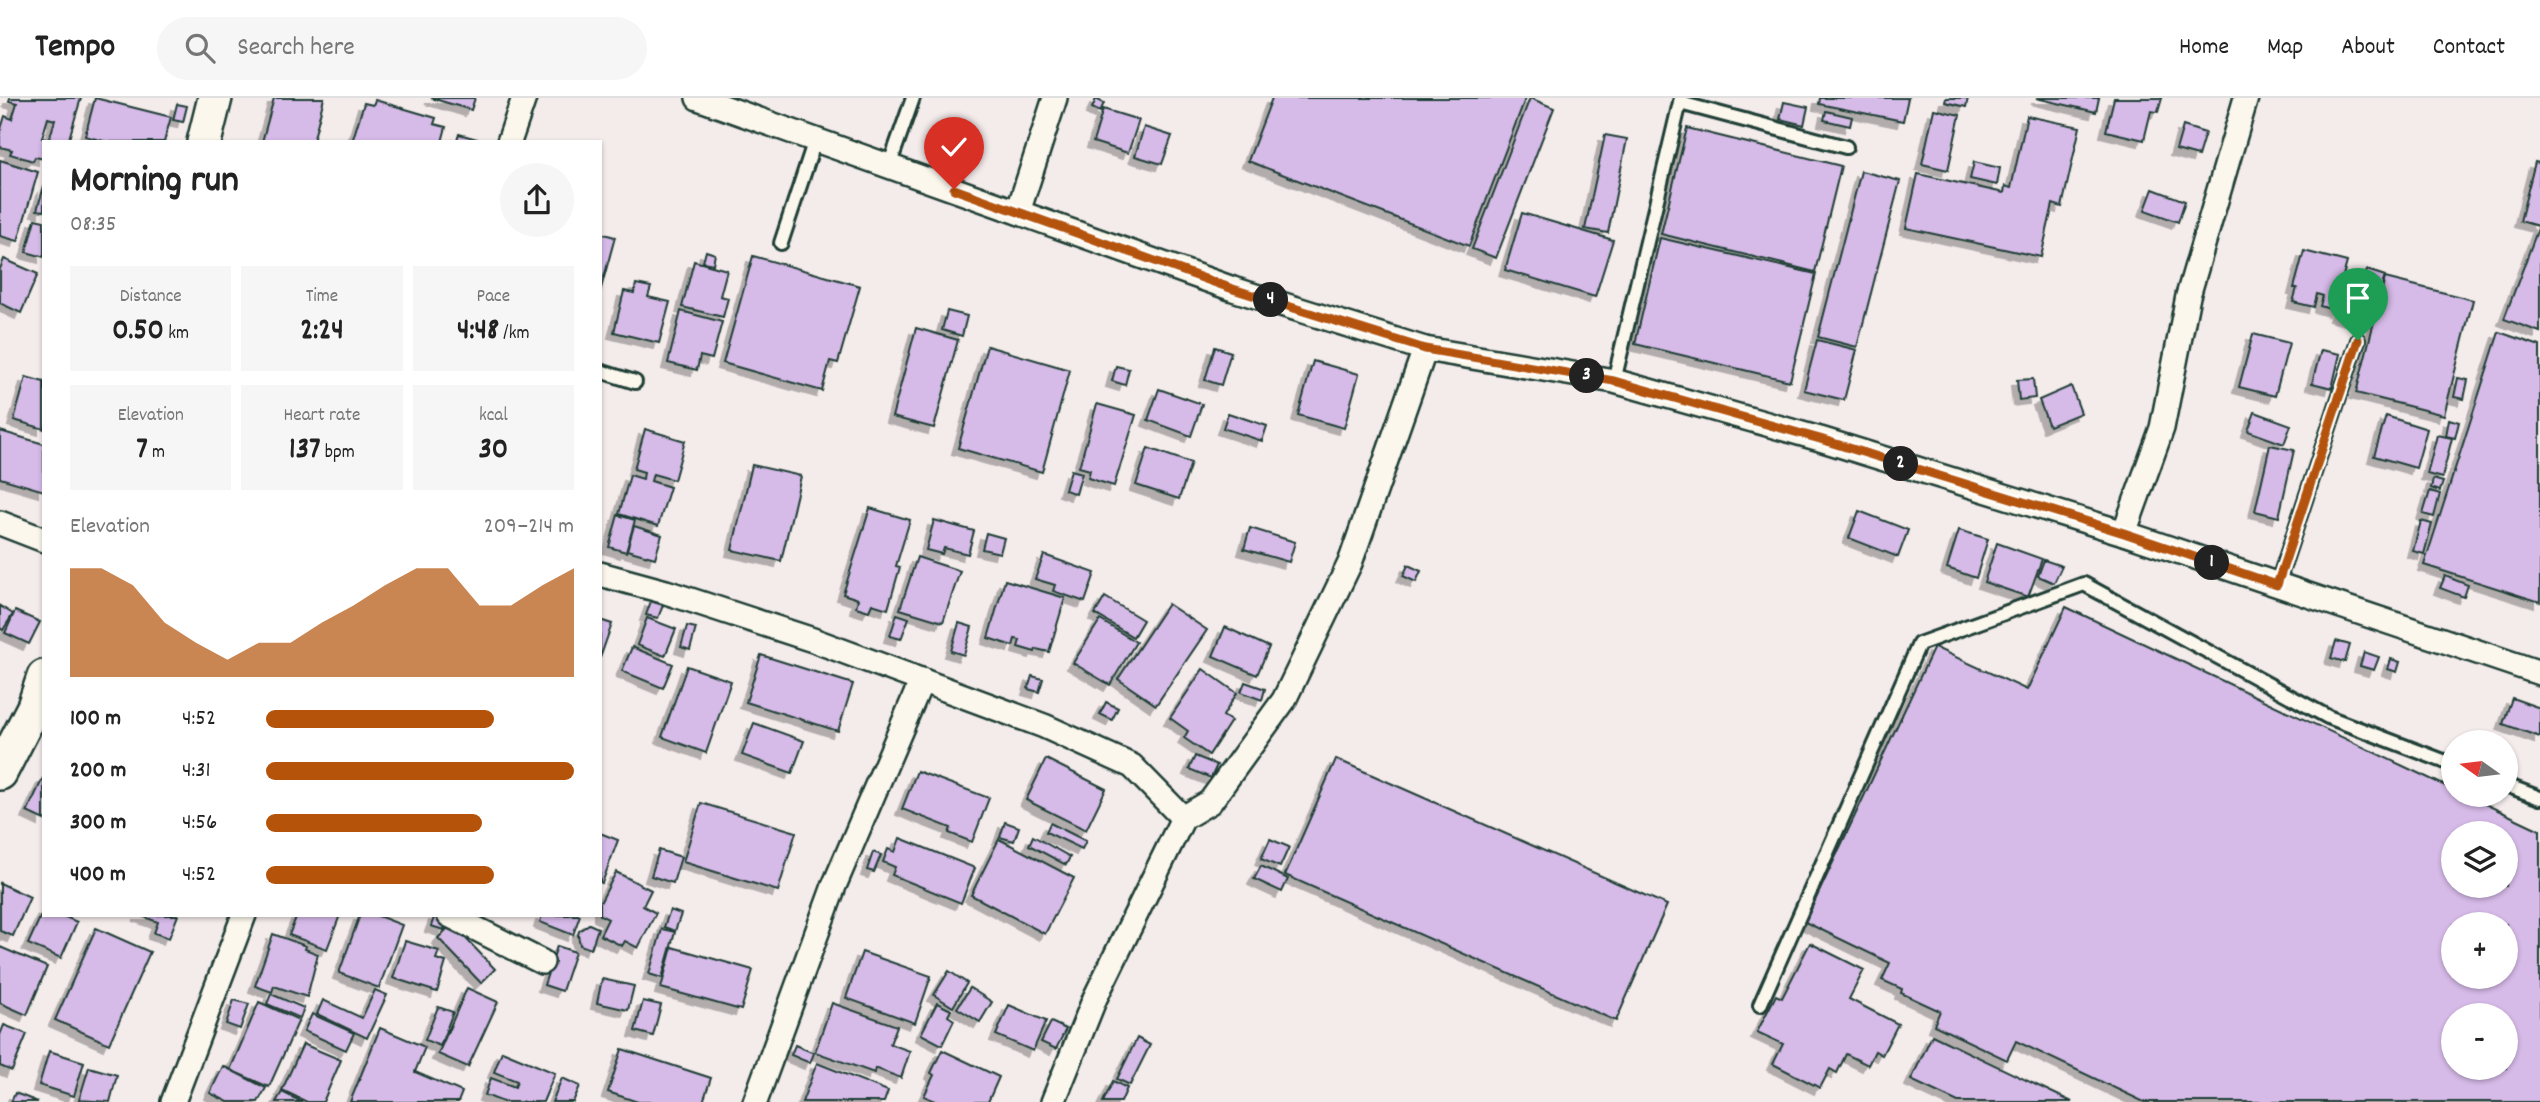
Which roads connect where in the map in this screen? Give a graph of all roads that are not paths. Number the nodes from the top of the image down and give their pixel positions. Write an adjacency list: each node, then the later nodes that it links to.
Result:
1 (215, 98): 8 (street)
2 (524, 98): 9 (street)
3 (698, 98): 10 (street)
4 (913, 98): 12 (lane)
5 (1055, 98): 13 (street)
6 (2246, 98): 21 (street)
7 (1680, 101): 11 (lane); 18 (lane)
8 (204, 140)
9 (510, 140)
10 (815, 140): 12 (street); 14 (lane)
11 (1846, 147)
12 (889, 166): 13 (street)
13 (1018, 212): 16 (street)
14 (781, 243)
15 (2358, 340): 24 (lane)
16 (1425, 349): 18 (street); 32 (street)
17 (602, 372): 19 (lane)
18 (1614, 381): 21 (street)
19 (635, 382)
20 (0, 523): 22 (street)
21 (2124, 533): 24 (street)
22 (42, 539)
23 (602, 574): 26 (street)
24 (2277, 585): 25 (street)
25 (2540, 673)
26 (922, 680): 32 (street); 38 (street)
27 (42, 683): 29 (street)
28 (2441, 760): 36 (lane)
29 (0, 774)
30 (2518, 790): 31 (lane)
31 (2540, 798)
32 (1183, 818): 39 (street)
33 (243, 917): 37 (street)
34 (453, 917): 35 (street)
35 (542, 962)
36 (1760, 1005)
37 (173, 1102)
38 (755, 1102)
39 (1053, 1102)

